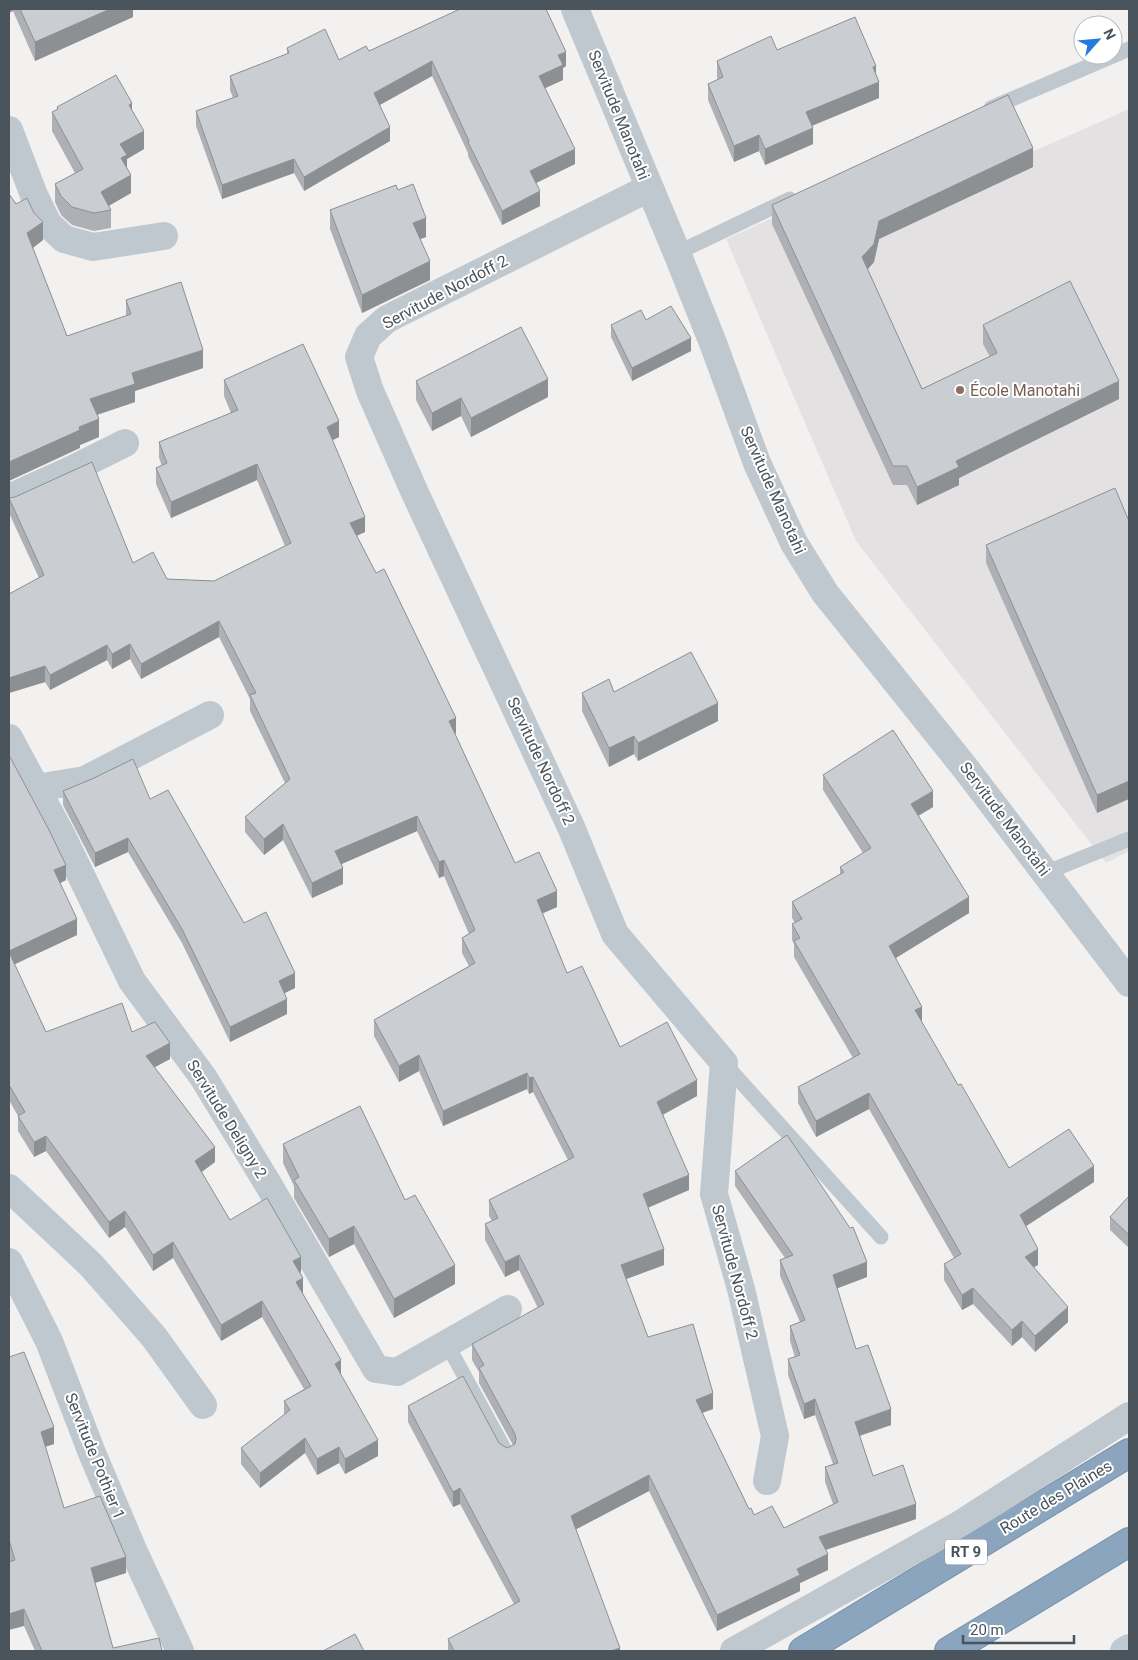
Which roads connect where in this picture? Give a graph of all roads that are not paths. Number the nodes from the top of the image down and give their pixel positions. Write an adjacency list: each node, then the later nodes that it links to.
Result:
1 (575, 9): 5 (street, Servitude Manotahi)
2 (1129, 49): 3 (lane)
3 (982, 112)
4 (9, 130): 7 (street)
5 (649, 188): 8 (street, Servitude Manotahi); 17 (street, Servitude Nordoff 2)
6 (806, 192): 8 (lane)
7 (164, 236)
8 (677, 253): 15 (street, Servitude Manotahi)
9 (125, 443): 10 (street)
10 (9, 498)
11 (210, 715): 13 (street)
12 (9, 738): 13 (street, Servitude Deligny 2)
13 (36, 788): 22 (street, Servitude Deligny 2)
14 (1129, 839): 15 (lane)
15 (1045, 872): 16 (street, Servitude Manotahi)
16 (1124, 967)
17 (724, 1062): 19 (lane); 27 (street, Servitude Nordoff 2)
18 (9, 1188): 23 (street)
19 (881, 1237)
20 (9, 1262): 30 (street, Servitude Pothier 1)
21 (508, 1309): 22 (street, Servitude Deligny 2)
22 (447, 1344): 26 (lane)
23 (203, 1405)
24 (1129, 1416): 31 (street)
25 (1129, 1453): 32 (highway, Route des Plaines / RT 9)
26 (507, 1454)
27 (766, 1481)
28 (1129, 1542): 33 (highway)
29 (1129, 1648): 34 (main road)
30 (180, 1651)
31 (734, 1651)
32 (803, 1651)
33 (949, 1651)
34 (1124, 1651)

